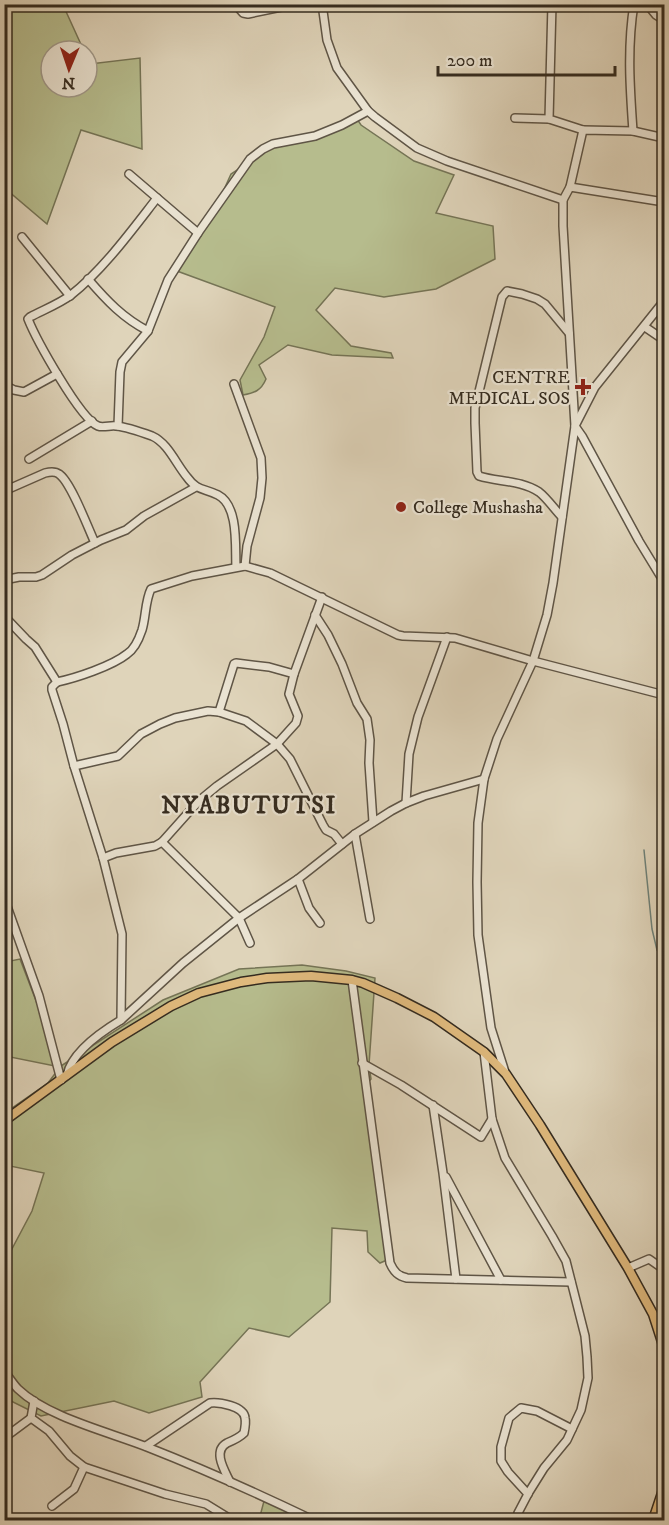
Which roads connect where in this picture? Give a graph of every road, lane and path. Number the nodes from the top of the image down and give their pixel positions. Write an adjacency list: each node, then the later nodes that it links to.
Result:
1 (235, 4): 2 (street)
2 (296, 4)
3 (322, 4): 8 (street)
4 (552, 4): 10 (street)
5 (634, 4): 12 (street)
6 (647, 4): 7 (street)
7 (664, 20)
8 (368, 111): 17 (street); 19 (street)
9 (516, 118): 10 (street)
10 (549, 119): 11 (street)
11 (583, 130): 12 (street); 15 (street)
12 (633, 131): 13 (street)
13 (664, 138)
14 (129, 174): 16 (street)
15 (570, 187): 17 (street); 18 (street)
16 (157, 198): 19 (street); 21 (street)
17 (563, 200): 26 (street)
18 (664, 202)
19 (198, 233): 25 (street)
20 (22, 237): 22 (street)
21 (88, 279): 22 (street); 25 (street)
22 (69, 296): 28 (street)
23 (664, 301): 24 (street)
24 (645, 327): 27 (street); 33 (street)
25 (148, 332): 32 (street)
26 (570, 334): 33 (street); 37 (street)
27 (664, 340)
28 (57, 374): 30 (street); 31 (street)
29 (234, 384): 39 (street)
30 (4, 385)
31 (92, 421): 32 (street); 34 (street)
32 (118, 426): 35 (street)
33 (575, 426): 37 (street); 42 (street)
34 (29, 459)
35 (196, 487): 38 (street); 40 (street)
36 (4, 491): 38 (street)
37 (562, 517): 47 (street)
38 (95, 543): 41 (street)
39 (245, 566): 40 (street); 43 (street)
40 (236, 567): 49 (street)
41 (4, 580)
42 (664, 582)
43 (322, 597): 44 (street); 46 (street)
44 (315, 615): 48 (street); 56 (street)
45 (4, 616): 49 (street)
46 (447, 637): 47 (street); 55 (street)
47 (533, 661): 50 (street); 54 (street)
48 (294, 674): 51 (street); 52 (street)
49 (57, 682): 53 (street)
50 (664, 695)
51 (219, 712): 52 (street); 53 (street)
52 (277, 744): 58 (street); 59 (street)
53 (74, 766): 60 (street)
54 (484, 779): 55 (street); 71 (street)
55 (406, 803): 56 (street)
56 (373, 822): 57 (street)
57 (355, 834): 59 (street); 64 (street)
58 (162, 842): 60 (street); 63 (street)
59 (342, 844): 61 (street)
60 (103, 858): 68 (street)
61 (298, 879): 63 (street); 65 (street)
62 (4, 898): 72 (street)
63 (239, 918): 66 (street); 68 (street)
64 (370, 919)
65 (320, 923)
66 (250, 943)
67 (352, 980): 69 (main road); 70 (street); 72 (main road)
68 (121, 1020): 72 (street)
69 (484, 1052): 71 (main road); 74 (street)
70 (362, 1063): 73 (street); 79 (street)
71 (506, 1074): 78 (main road)
72 (64, 1077): 75 (main road)
73 (433, 1105): 74 (street); 76 (street)
74 (492, 1119): 81 (street)
75 (4, 1121)
76 (443, 1173): 79 (street); 80 (street)
77 (664, 1266): 78 (street)
78 (628, 1268): 82 (main road)
79 (456, 1280): 80 (street)
80 (501, 1280): 81 (street)
81 (571, 1282): 86 (street)
82 (664, 1348)
83 (4, 1371): 84 (street)
84 (34, 1401): 85 (street); 88 (street)
85 (31, 1418): 87 (street); 89 (street)
86 (572, 1429): 92 (street); 92 (street)
87 (4, 1438)
88 (146, 1446): 90 (street); 90 (street)
89 (84, 1467): 93 (street); 94 (street)
90 (230, 1482): 95 (street)
91 (664, 1487): 97 (main road)
92 (528, 1494): 96 (street)
93 (52, 1506)
94 (232, 1521)
95 (313, 1521)
96 (517, 1521)
97 (653, 1521)

